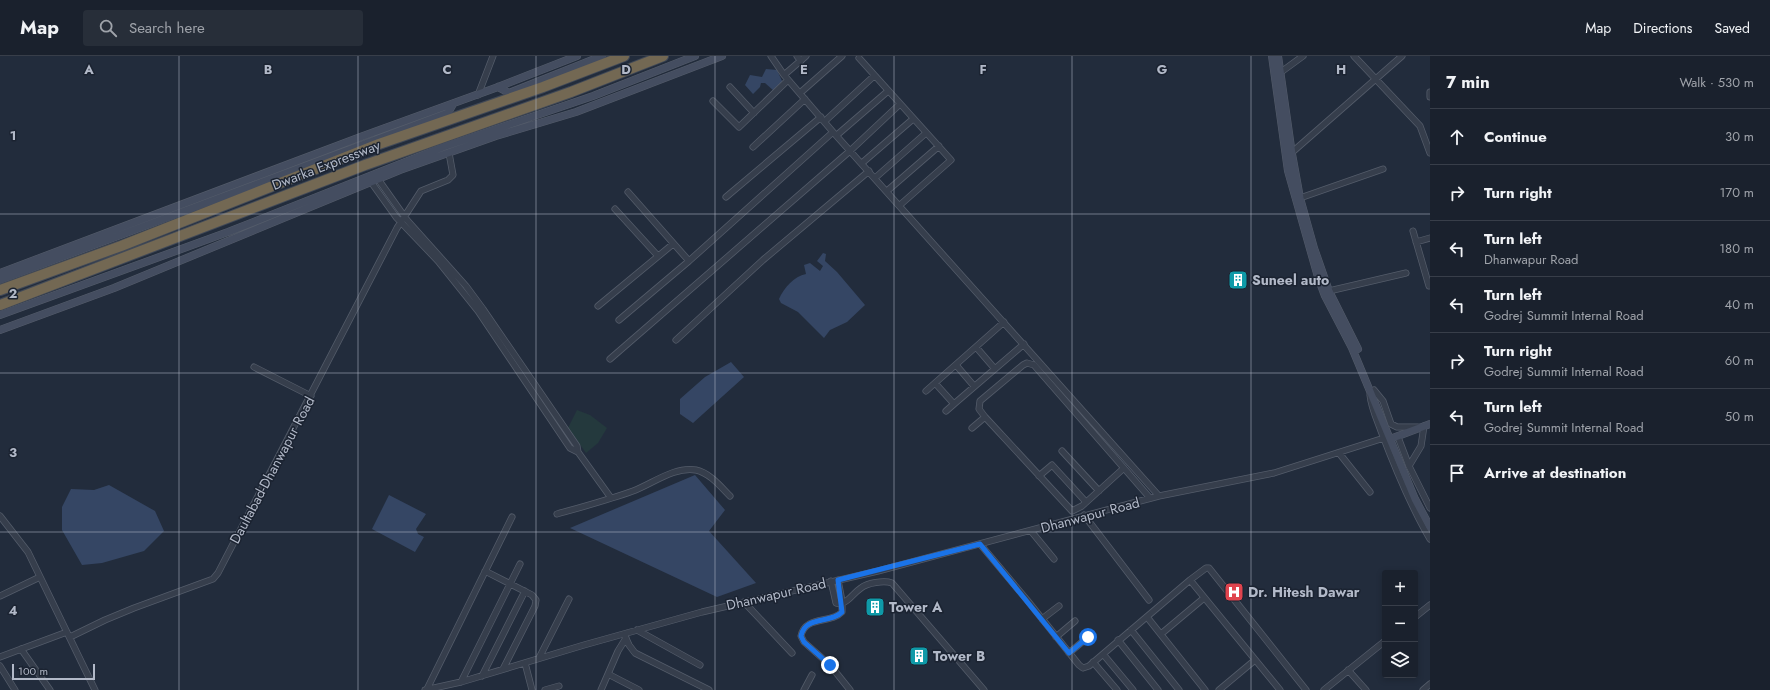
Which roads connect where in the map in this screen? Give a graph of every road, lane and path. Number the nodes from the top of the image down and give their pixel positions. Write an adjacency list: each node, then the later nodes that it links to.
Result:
1 (493, 56): 27 (street)
2 (577, 56): 22 (street)
3 (602, 56): 22 (street)
4 (624, 56): 71 (highway, Dwarka Expressway)
5 (663, 56): 73 (highway, Dwarka Expressway)
6 (695, 56): 54 (street)
7 (722, 56): 41 (street)
8 (771, 56): 20 (street)
9 (806, 56): 16 (street)
10 (842, 56): 26 (street)
11 (1272, 56): 18 (street)
12 (1278, 56): 18 (street)
13 (1303, 56): 18 (street)
14 (1354, 56): 21 (street)
15 (1402, 56): 21 (street)
16 (799, 58): 20 (street)
17 (859, 58): 19 (street)
18 (1278, 75): 43 (street)
19 (874, 76): 24 (street); 34 (street)
20 (786, 78): 26 (street); 33 (street)
21 (1376, 78): 42 (street); 43 (street)
22 (498, 87): 27 (street)
23 (730, 87): 33 (street)
24 (888, 91): 32 (street); 36 (street)
25 (1430, 92): 28 (street)
26 (800, 94): 29 (street)
27 (478, 95): 31 (street)
28 (1430, 97)
29 (805, 99): 34 (street); 39 (street)
30 (713, 101): 33 (street)
31 (453, 104): 67 (street); 69 (street)
32 (900, 104): 35 (street); 40 (street)
33 (754, 113)
34 (823, 119): 36 (street); 51 (street)
35 (913, 119): 37 (street); 44 (street)
36 (835, 133): 40 (street); 65 (street)
37 (926, 133): 38 (street); 47 (street)
38 (939, 146): 49 (street); 53 (street)
39 (753, 147)
40 (851, 150): 44 (street); 82 (street)
41 (449, 153): 48 (street); 57 (street, Daultabad-Dhanwapur Road)
42 (1430, 153)
43 (1289, 155): 52 (street); 64 (street)
44 (862, 163): 46 (street)
45 (1383, 169): 52 (street)
46 (869, 171): 47 (street); 79 (street)
47 (875, 178): 49 (street)
48 (374, 181): 56 (street); 57 (street); 58 (street)
49 (887, 191): 53 (street)
50 (628, 192): 62 (street)
51 (726, 197)
52 (1300, 198): 64 (street)
53 (900, 205): 77 (street)
54 (292, 206): 56 (street); 75 (street)
55 (615, 209): 63 (street)
56 (291, 215): 78 (street)
57 (404, 217): 58 (street, Daultabad-Dhanwapur Road); 83 (street)
58 (401, 222): 83 (street); 91 (street, Daultabad-Dhanwapur Road)
59 (1413, 231): 61 (street)
60 (1430, 238): 61 (street)
61 (1416, 242): 66 (street)
62 (673, 244): 63 (street); 65 (street)
63 (658, 256): 74 (street)
64 (1314, 257): 72 (street); 90 (street)
65 (689, 261): 76 (street)
66 (1428, 272): 70 (street)
67 (0, 273)
68 (1406, 273): 72 (street)
69 (0, 280)
70 (1429, 286)
71 (0, 290)
72 (1328, 290): 90 (street)
73 (0, 305)
74 (598, 306)
75 (0, 315)
76 (619, 320)
77 (1004, 322): 80 (street); 81 (street)
78 (0, 330)
79 (676, 340)
80 (1024, 344): 86 (street); 107 (street)
81 (976, 347): 84 (street); 86 (street)
82 (610, 359)
83 (518, 365): 108 (street)
84 (956, 365): 87 (street); 88 (street)
85 (254, 367): 91 (street)
86 (995, 369): 88 (street)
87 (935, 383): 89 (street); 92 (street)
88 (974, 386): 92 (street)
89 (926, 391)
90 (1372, 391): 95 (street); 98 (street)
91 (311, 396): 143 (street, Daultabad-Dhanwapur Road)
92 (954, 404): 93 (street)
93 (946, 411)
94 (985, 417): 96 (street); 102 (street); 103 (street)
95 (1424, 426): 97 (street); 101 (street)
96 (972, 428)
97 (1398, 437): 98 (street); 101 (street)
98 (1387, 439): 100 (street, Dhanwapur Road); 116 (street); 118 (street)
99 (1062, 451): 104 (street)
100 (1339, 453): 105 (street); 107 (street, Dhanwapur Road)
101 (1409, 466): 111 (street)
102 (1124, 468): 104 (street); 109 (street)
103 (1039, 476): 110 (street); 110 (street)
104 (1099, 490): 110 (street)
105 (1370, 492)
106 (730, 496): 108 (street)
107 (1159, 496): 109 (street, Dhanwapur Road)
108 (611, 498): 112 (street)
109 (1150, 498): 113 (street, Dhanwapur Road)
110 (1084, 504): 113 (street)
111 (1430, 508)
112 (557, 514)
113 (1086, 515): 117 (street, Dhanwapur Road); 132 (street)
114 (512, 517): 122 (street)
115 (1, 518): 123 (street)
116 (1430, 527)
117 (1031, 531): 119 (street, Dhanwapur Road); 120 (street)
118 (1430, 539)
119 (980, 544): 124 (street, Dhanwapur Road); 139 (street)
120 (1054, 559)
121 (520, 564): 127 (street)
122 (485, 571): 127 (street); 172 (street)
123 (40, 577): 129 (street); 143 (street)
124 (838, 580): 126 (street, Dhanwapur Road); 134 (street)
125 (1190, 580): 130 (street); 138 (street); 189 (street)
126 (831, 581): 133 (street, Dhanwapur Road); 134 (street)
127 (510, 584): 128 (street); 166 (street)
128 (524, 591): 161 (street); 165 (street)
129 (0, 596)
130 (1204, 598): 144 (street); 156 (street)
131 (569, 599): 155 (street)
132 (1149, 600)
133 (744, 602): 141 (street, Dhanwapur Road); 151 (street)
134 (841, 604): 180 (street); 181 (street)
135 (1430, 605): 137 (street)
136 (1059, 606): 139 (street)
137 (1418, 615)
138 (1146, 617): 142 (street); 144 (street)
139 (1042, 619): 146 (street)
140 (1075, 621): 146 (street)
141 (637, 630): 145 (street, Dhanwapur Road); 159 (street)
142 (1131, 630): 148 (street); 185 (street)
143 (68, 634): 150 (street, Daultabad-Dhanwapur Road); 171 (street)
144 (1161, 634): 186 (street)
145 (625, 636): 155 (street, Dhanwapur Road); 163 (street); 178 (street)
146 (1056, 637): 152 (street)
147 (1088, 637): 152 (street)
148 (1118, 640): 153 (street); 184 (street)
149 (1384, 642): 162 (street)
150 (20, 649): 154 (street, Daultabad-Dhanwapur Road); 170 (street)
151 (792, 653)
152 (1069, 653): 157 (street)
153 (1103, 654): 157 (street); 183 (street)
154 (0, 658)
155 (539, 658): 158 (street, Dhanwapur Road)
156 (1255, 660): 187 (street); 188 (street)
157 (1093, 662): 182 (street)
158 (525, 663): 161 (street, Dhanwapur Road); 174 (street)
159 (700, 665)
160 (0, 666): 169 (street)
161 (503, 669): 165 (street, Dhanwapur Road)
162 (1348, 670): 190 (street); 191 (street)
163 (608, 674): 176 (street); 177 (street)
164 (812, 675): 179 (street)
165 (482, 676): 166 (street, Dhanwapur Road)
166 (461, 682): 167 (street, Dhanwapur Road)
167 (444, 686): 172 (street, Dhanwapur Road); 173 (street)
168 (559, 686): 175 (street)
169 (15, 690)
170 (50, 690)
171 (95, 690)
172 (426, 690)
173 (452, 690)
174 (532, 690)
175 (545, 690)
176 (601, 690)
177 (639, 690)
178 (709, 690)
179 (804, 690)
180 (850, 690)
181 (984, 690)
182 (1117, 690)
183 (1133, 690)
184 (1158, 690)
185 (1179, 690)
186 (1205, 690)
187 (1220, 690)
188 (1280, 690)
189 (1306, 690)
190 (1324, 690)
191 (1366, 690)

